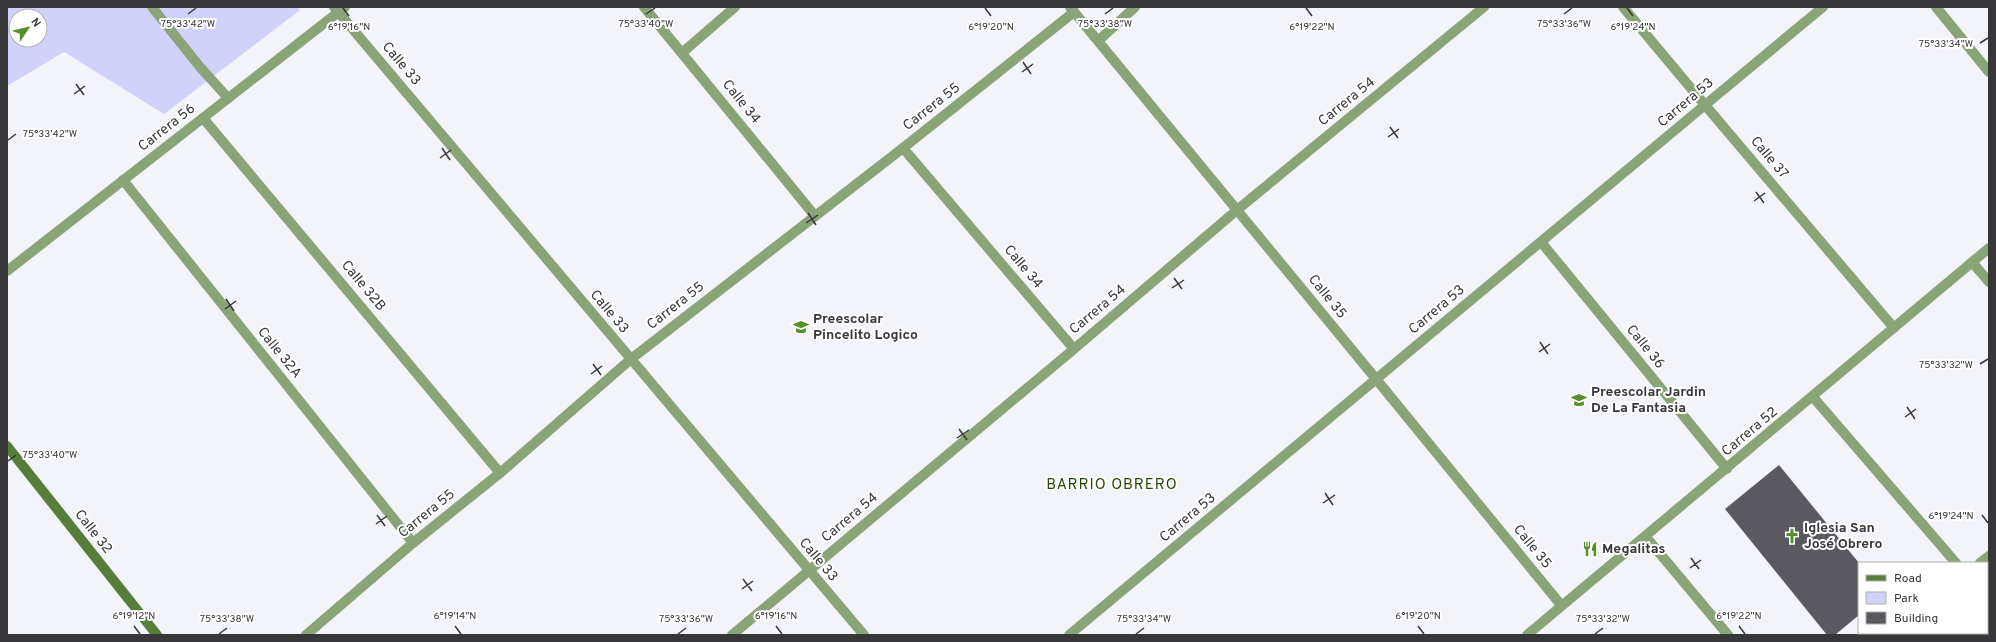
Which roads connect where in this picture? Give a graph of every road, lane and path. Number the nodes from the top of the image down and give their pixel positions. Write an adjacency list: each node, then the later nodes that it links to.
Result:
1 (152, 7): 14 (street)
2 (644, 7): 12 (street, Calle 34)
3 (735, 7): 12 (street)
4 (1135, 7): 11 (street)
5 (1484, 7): 19 (street, Carrera 54)
6 (1623, 7): 15 (street, Calle 37)
7 (1823, 7): 15 (street, Carrera 53)
8 (1936, 7): 13 (street)
9 (339, 9): 14 (street, Carrera 56); 28 (street, Calle 33)
10 (1072, 10): 11 (street, Calle 35); 17 (street, Carrera 55)
11 (1098, 41): 19 (street, Calle 35)
12 (683, 52): 20 (street, Calle 34)
13 (1989, 72)
14 (228, 98): 16 (street, Carrera 56)
15 (1706, 104): 21 (street, Carrera 53); 26 (street, Calle 37)
16 (203, 118): 18 (street, Carrera 56); 33 (street, Calle 32B)
17 (903, 148): 20 (street, Carrera 55); 27 (street, Calle 34)
18 (123, 180): 24 (street, Carrera 56); 35 (street, Calle 32A)
19 (1237, 210): 27 (street, Carrera 54); 29 (street, Calle 35)
20 (816, 216): 28 (street, Carrera 55)
21 (1541, 242): 29 (street, Carrera 53); 32 (street, Calle 36)
22 (1989, 248): 23 (street, Carrera 52)
23 (1972, 262): 25 (street); 26 (street, Carrera 52)
24 (7, 271)
25 (1989, 282)
26 (1894, 328): 30 (street, Carrera 52)
27 (1074, 349): 37 (street, Carrera 54)
28 (631, 359): 33 (street, Carrera 55); 37 (street, Calle 33)
29 (1376, 379): 38 (street, Calle 35); 43 (street, Carrera 53)
30 (1813, 397): 32 (street, Carrera 52); 36 (street)
31 (7, 446): 39 (main road, Calle 32)
32 (1727, 469): 34 (street, Carrera 52)
33 (500, 473): 35 (street, Carrera 55)
34 (1646, 537): 38 (street, Carrera 52); 45 (street)
35 (413, 543): 40 (street, Carrera 55)
36 (1955, 562)
37 (810, 571): 41 (street, Carrera 54); 42 (street, Calle 33)
38 (1561, 605): 44 (street, Carrera 52)
39 (157, 635)
40 (306, 635)
41 (732, 635)
42 (864, 635)
43 (1069, 635)
44 (1527, 635)
45 (1728, 635)

